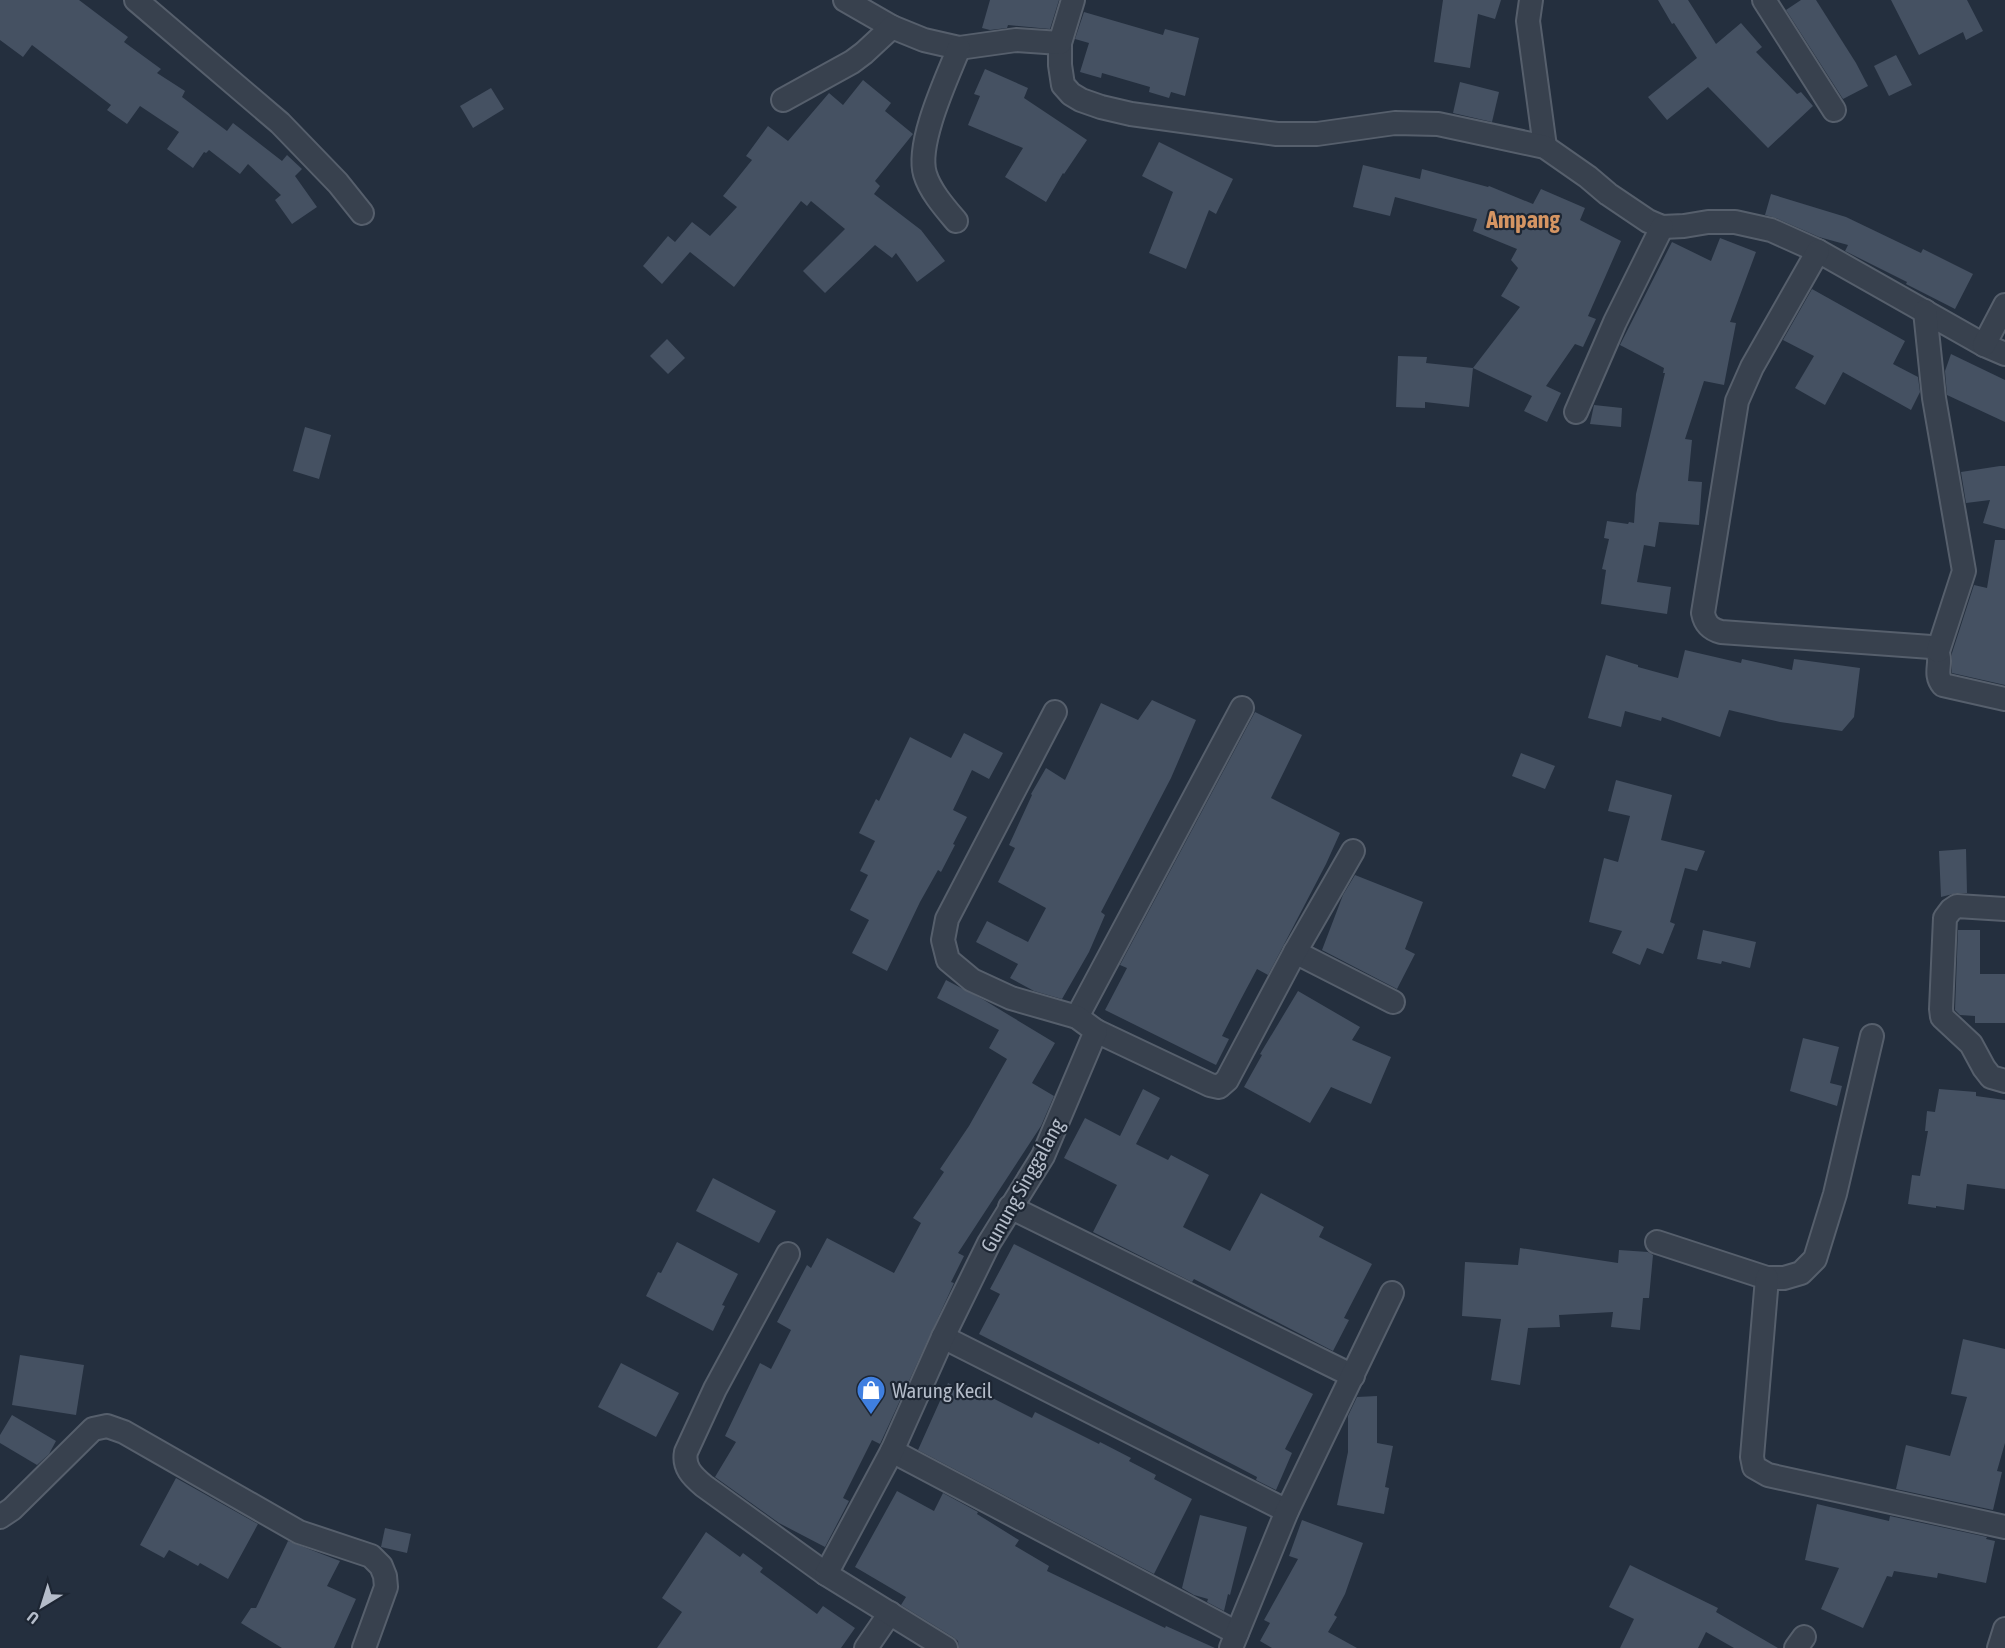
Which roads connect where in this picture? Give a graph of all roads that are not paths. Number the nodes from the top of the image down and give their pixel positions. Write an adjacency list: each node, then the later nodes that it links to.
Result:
1 (136, 0): 12 (street)
2 (845, 0): 6 (street)
3 (1073, 0): 7 (street)
4 (1531, 0): 11 (street)
5 (1764, 0): 10 (street)
6 (892, 27): 8 (street); 9 (street)
7 (1060, 43): 8 (street); 11 (street)
8 (959, 48): 13 (street)
9 (783, 100)
10 (1834, 110)
11 (1545, 147): 14 (street)
12 (363, 213)
13 (956, 221)
14 (1662, 227): 15 (street); 20 (street)
15 (1818, 251): 17 (street); 21 (street)
16 (2005, 305): 18 (street)
17 (1924, 311): 18 (street); 21 (street)
18 (1984, 345): 19 (street)
19 (2005, 354)
20 (1576, 412)
21 (1938, 651): 22 (street)
22 (2005, 699)
23 (1242, 708): 29 (street)
24 (1055, 712): 29 (street)
25 (1353, 851): 27 (street)
26 (2005, 909): 32 (street)
27 (1295, 952): 28 (street); 30 (street)
28 (1393, 1002)
29 (1077, 1017): 30 (street)
30 (1096, 1031): 33 (street, Gunung Singgalang)
31 (1872, 1036): 36 (street)
32 (2005, 1081)
33 (1010, 1207): 38 (street, Gunung Singgalang); 39 (street)
34 (1657, 1242): 36 (street)
35 (788, 1254): 44 (street)
36 (1767, 1278): 43 (street)
37 (1392, 1293): 39 (street)
38 (943, 1337): 40 (street, Gunung Singgalang); 41 (street)
39 (1353, 1376): 41 (street)
40 (892, 1451): 44 (street, Gunung Singgalang); 47 (street)
41 (1287, 1511): 47 (street)
42 (0, 1517): 48 (street)
43 (2005, 1527)
44 (826, 1574): 45 (street)
45 (890, 1613): 49 (street); 50 (street)
46 (2005, 1629): 51 (street)
47 (1234, 1640)
48 (364, 1648)
49 (866, 1648)
50 (946, 1648)
51 (1999, 1648)

